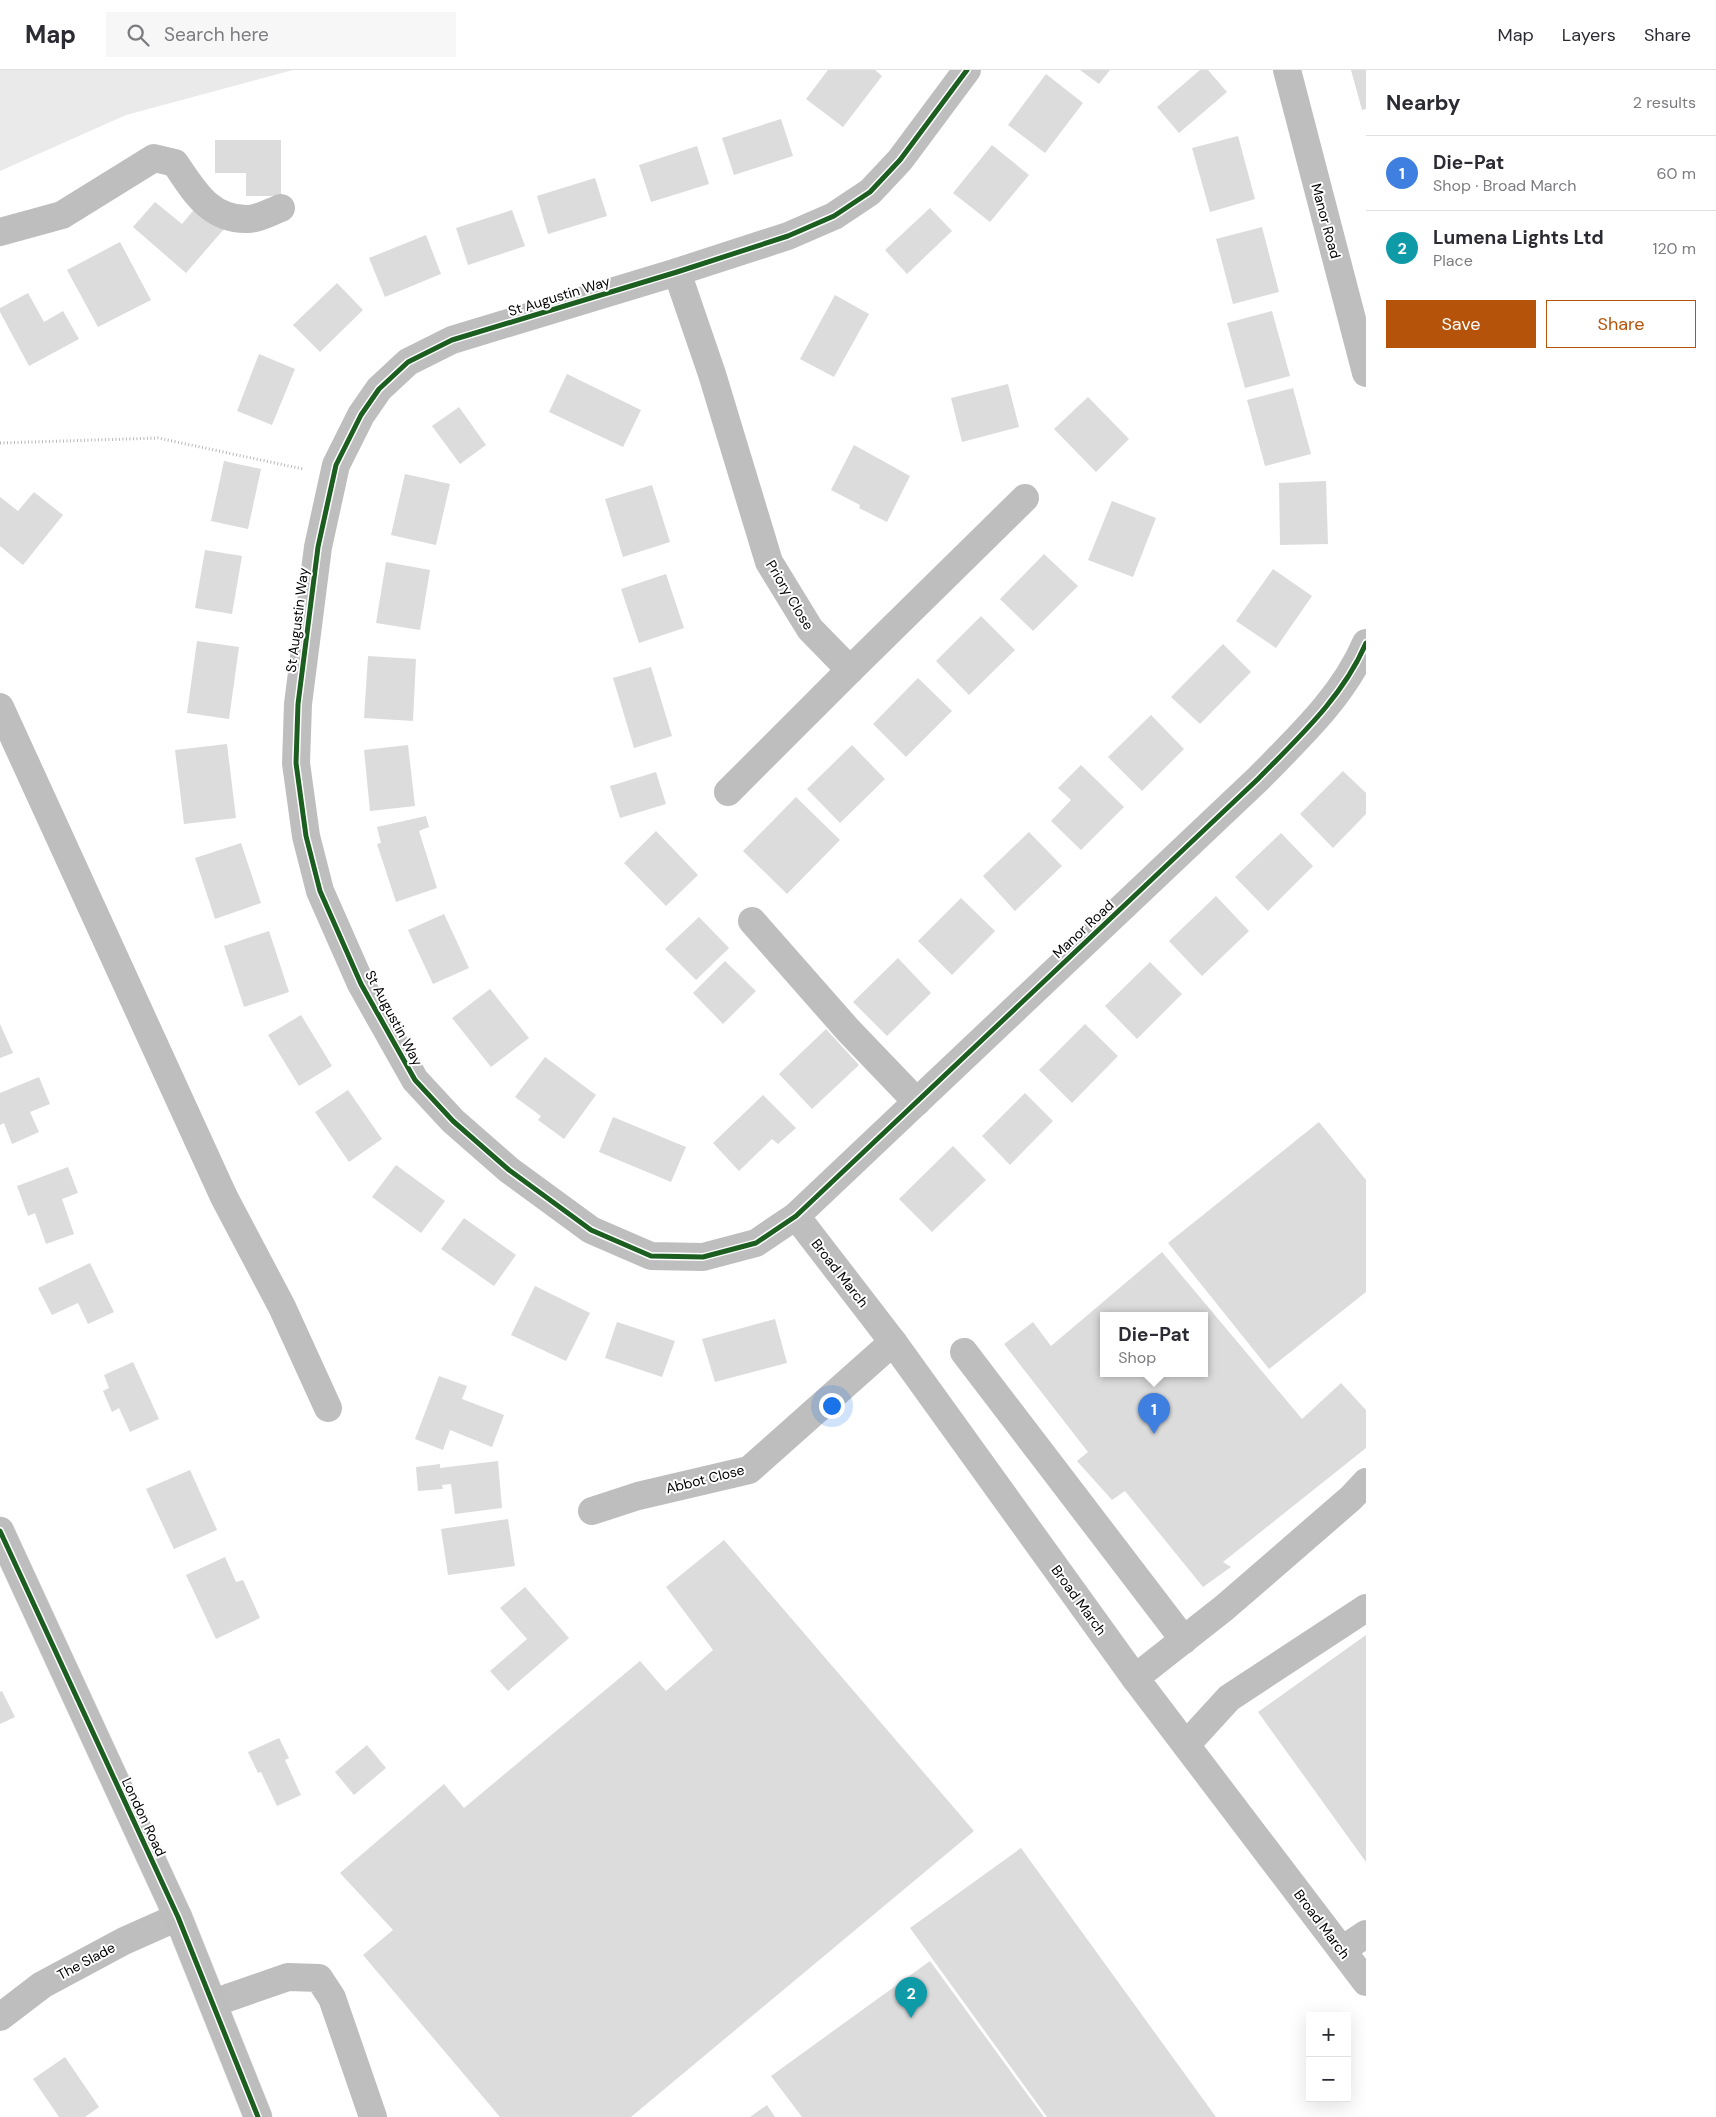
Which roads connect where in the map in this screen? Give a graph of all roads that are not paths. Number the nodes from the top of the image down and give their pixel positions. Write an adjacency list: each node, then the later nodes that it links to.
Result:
1 (967, 70): 5 (street, St Augustin Way)
2 (1287, 70): 6 (street, Manor Road)
3 (282, 208): 4 (street)
4 (0, 232)
5 (677, 272): 9 (street, Priory Close); 14 (street, St Augustin Way)
6 (1366, 373)
7 (1025, 498): 9 (street)
8 (1366, 643): 13 (street, Manor Road)
9 (850, 670): 11 (street)
10 (0, 707): 17 (street)
11 (728, 792)
12 (752, 921): 13 (street)
13 (917, 1102): 14 (street, Manor Road)
14 (796, 1216): 15 (street, Broad March)
15 (894, 1342): 19 (street, Abbot Close); 23 (street, Broad March)
16 (964, 1352): 22 (street)
17 (328, 1408)
18 (1366, 1482): 22 (street)
19 (592, 1510)
20 (0, 1531): 25 (main road, London Road)
21 (1366, 1608): 24 (street)
22 (1184, 1640): 23 (street)
23 (1135, 1678): 24 (street, Broad March)
24 (1186, 1745): 27 (street, Broad March)
25 (178, 1917): 29 (main road, London Road); 30 (street, The Slade)
26 (1366, 1934): 27 (street)
27 (1342, 1950): 28 (street, Broad March)
28 (1366, 1982)
29 (212, 2003): 31 (main road, London Road); 32 (street)
30 (0, 2017)
31 (258, 2117)
32 (373, 2117)

